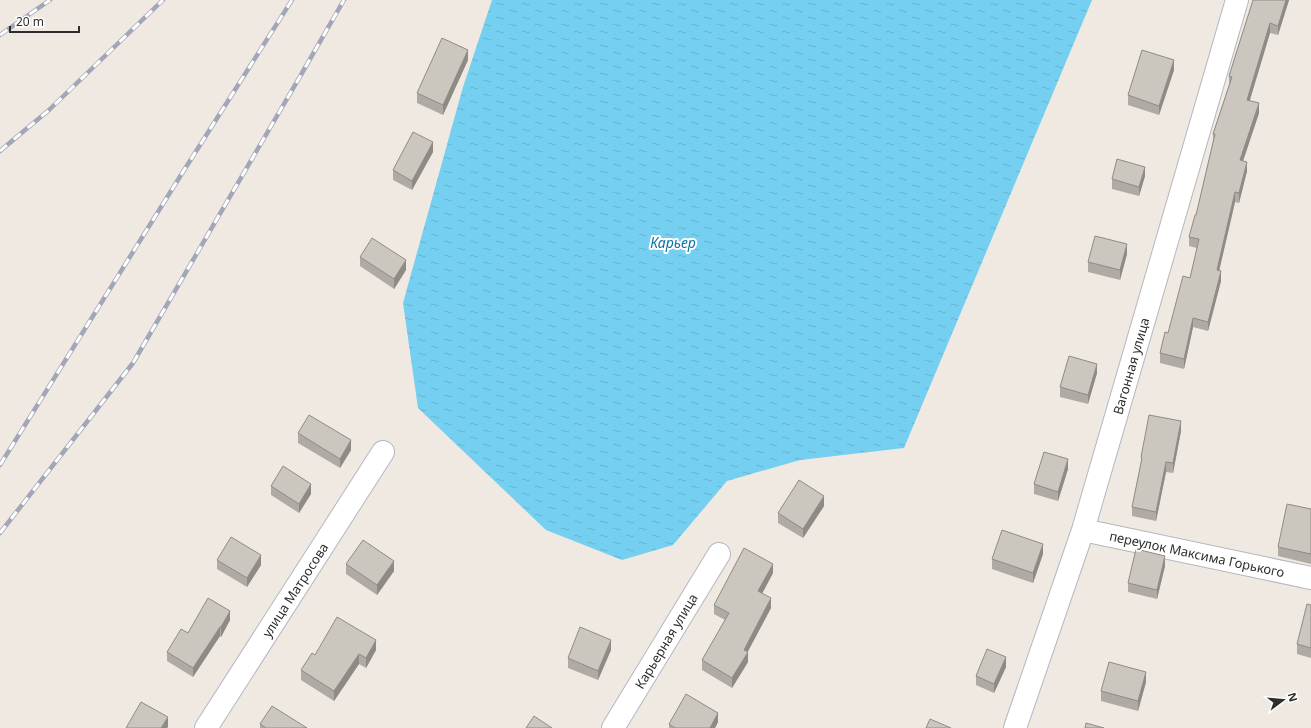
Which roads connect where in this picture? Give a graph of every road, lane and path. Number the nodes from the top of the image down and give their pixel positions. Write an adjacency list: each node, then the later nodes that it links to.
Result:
1 (1237, 0): 3 (street, Вагонная улица)
2 (383, 452): 6 (street, улица Матросова)
3 (1083, 530): 5 (street, переулок Максима Горького); 8 (street, Вагонная улица)
4 (719, 554): 7 (street, Карьерная улица)
5 (1311, 578)
6 (206, 728)
7 (613, 728)
8 (1015, 728)

